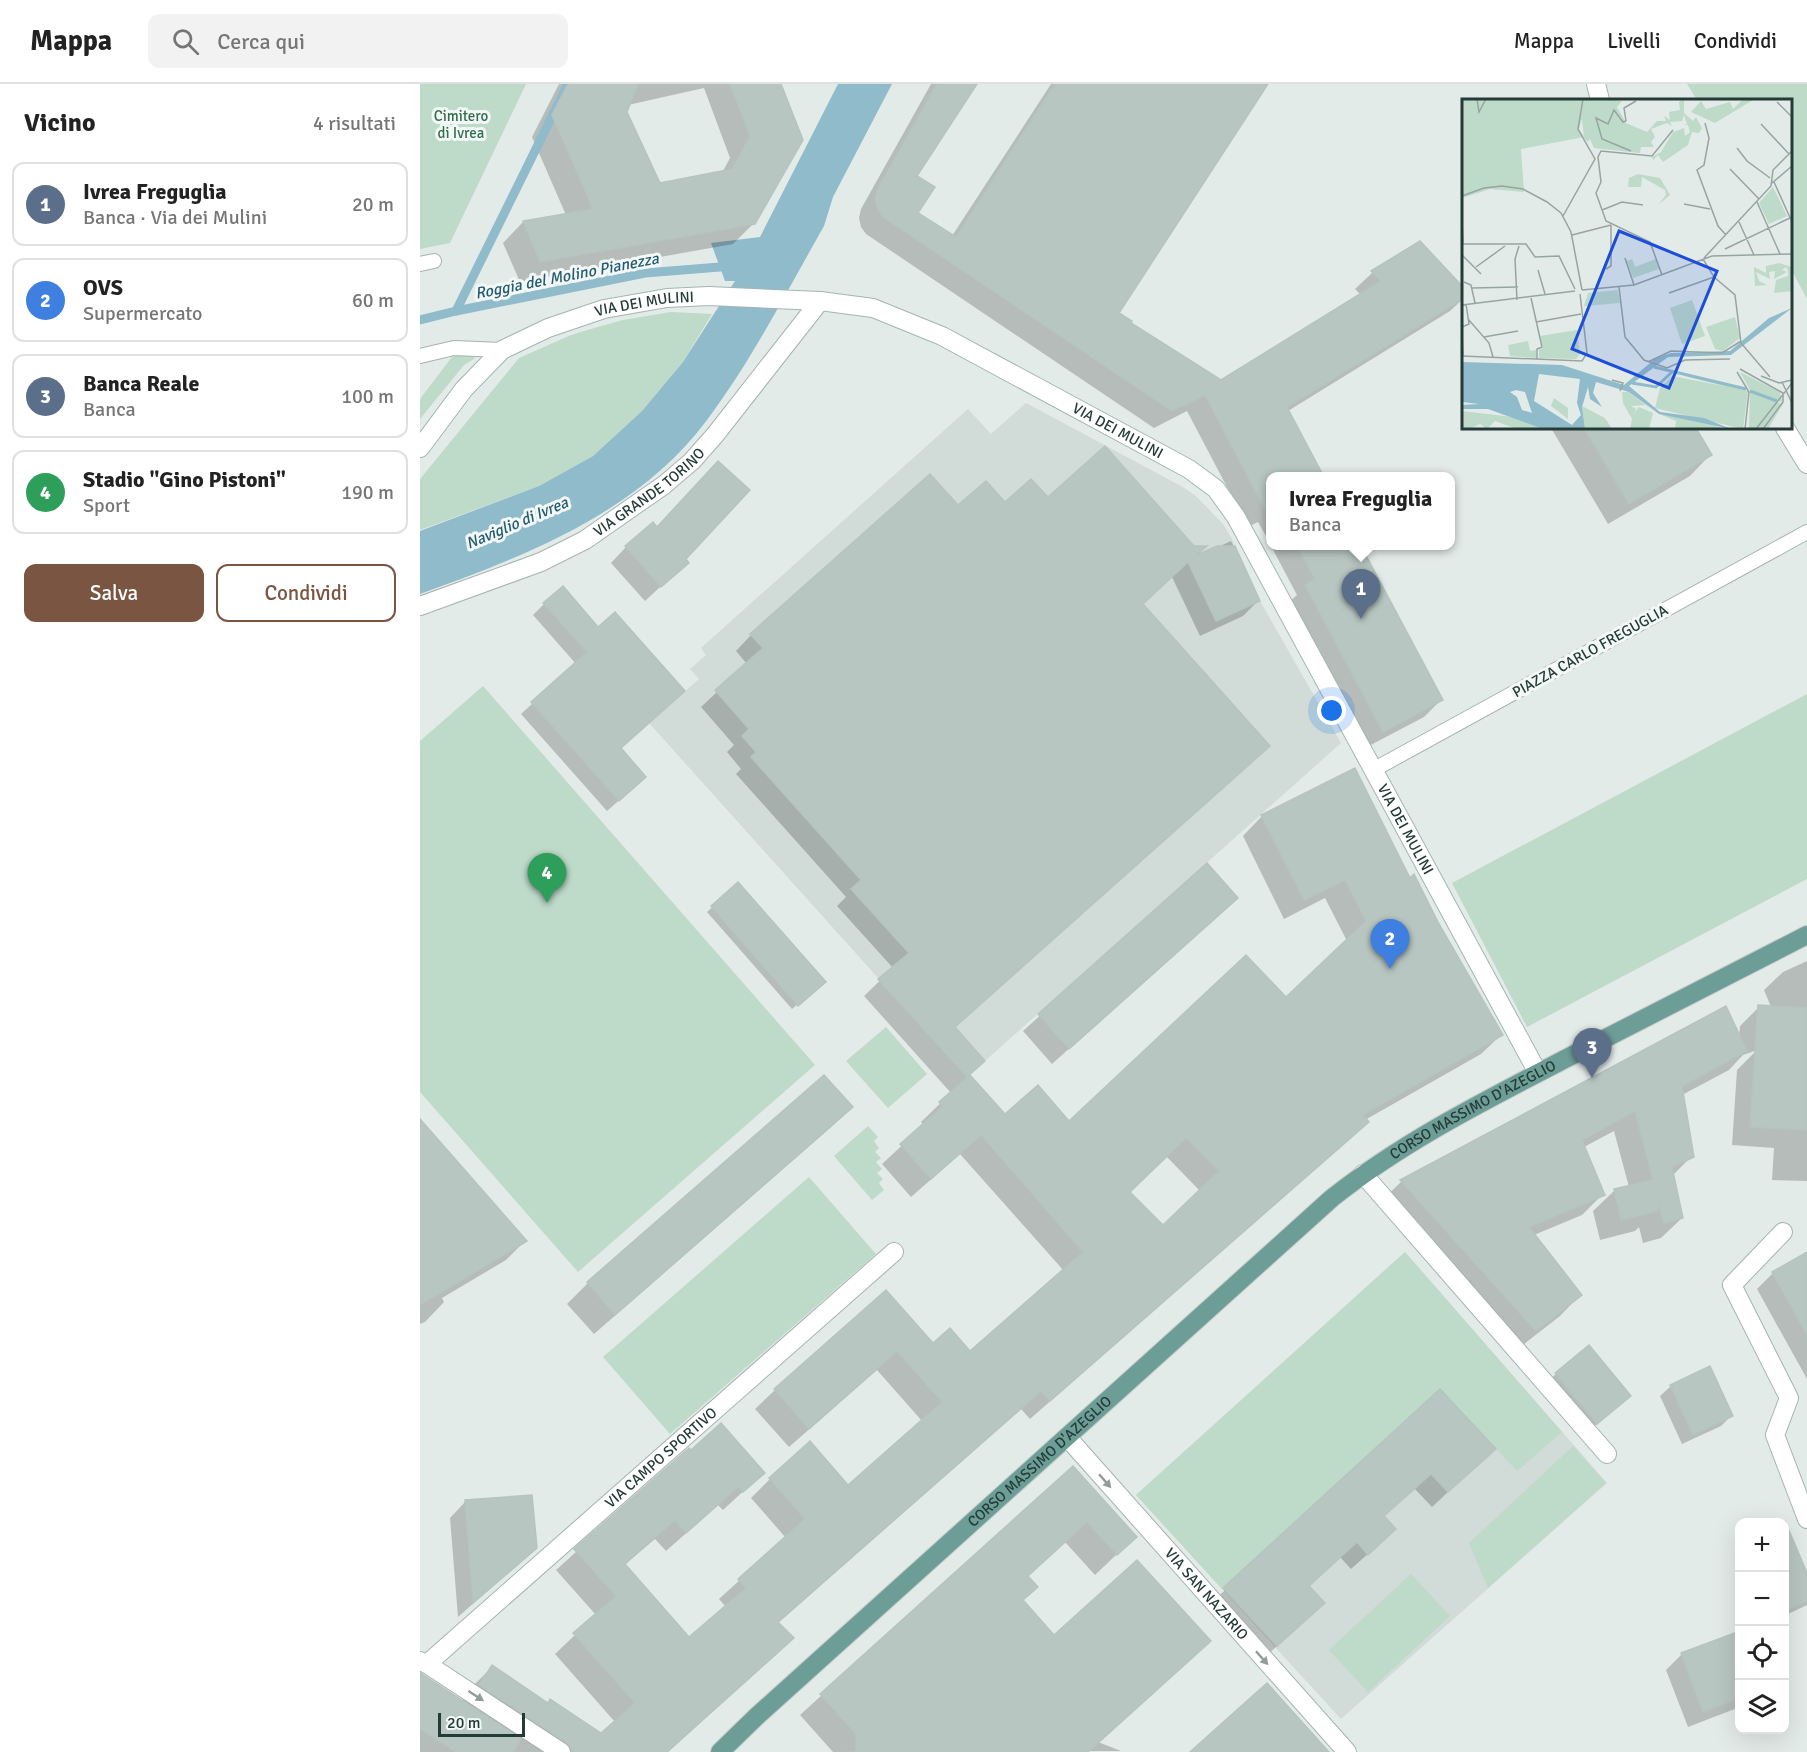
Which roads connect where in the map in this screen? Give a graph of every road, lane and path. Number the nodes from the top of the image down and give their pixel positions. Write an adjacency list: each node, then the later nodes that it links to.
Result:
1 (1596, 84): 2 (street)
2 (1600, 99)
3 (820, 301): 4 (street, VIA DEI MULINI); 10 (street, VIA GRANDE TORINO); 11 (street, VIA DEI MULINI)
4 (502, 350): 5 (lane); 7 (street, VIA DEI MULINI)
5 (420, 356)
6 (1786, 429): 8 (street)
7 (420, 448)
8 (1807, 464)
9 (1807, 532): 11 (lane, PIAZZA CARLO FREGUGLIA)
10 (420, 606)
11 (1373, 770): 13 (street, VIA DEI MULINI)
12 (1807, 935): 13 (main road, CORSO MASSIMO D'AZEGLIO)
13 (1538, 1073): 14 (main road, CORSO MASSIMO D'AZEGLIO)
14 (1363, 1174): 17 (main road, CORSO MASSIMO D'AZEGLIO); 18 (street)
15 (1783, 1232): 19 (street)
16 (894, 1252): 20 (street, VIA CAMPO SPORTIVO)
17 (1067, 1437): 22 (main road, CORSO MASSIMO D'AZEGLIO); 23 (street, VIA SAN NAZARIO, one-way to 23)
18 (1607, 1454)
19 (1807, 1519)
20 (423, 1663): 21 (street, one-way to 21)
21 (561, 1752)
22 (720, 1752)
23 (1347, 1752)

